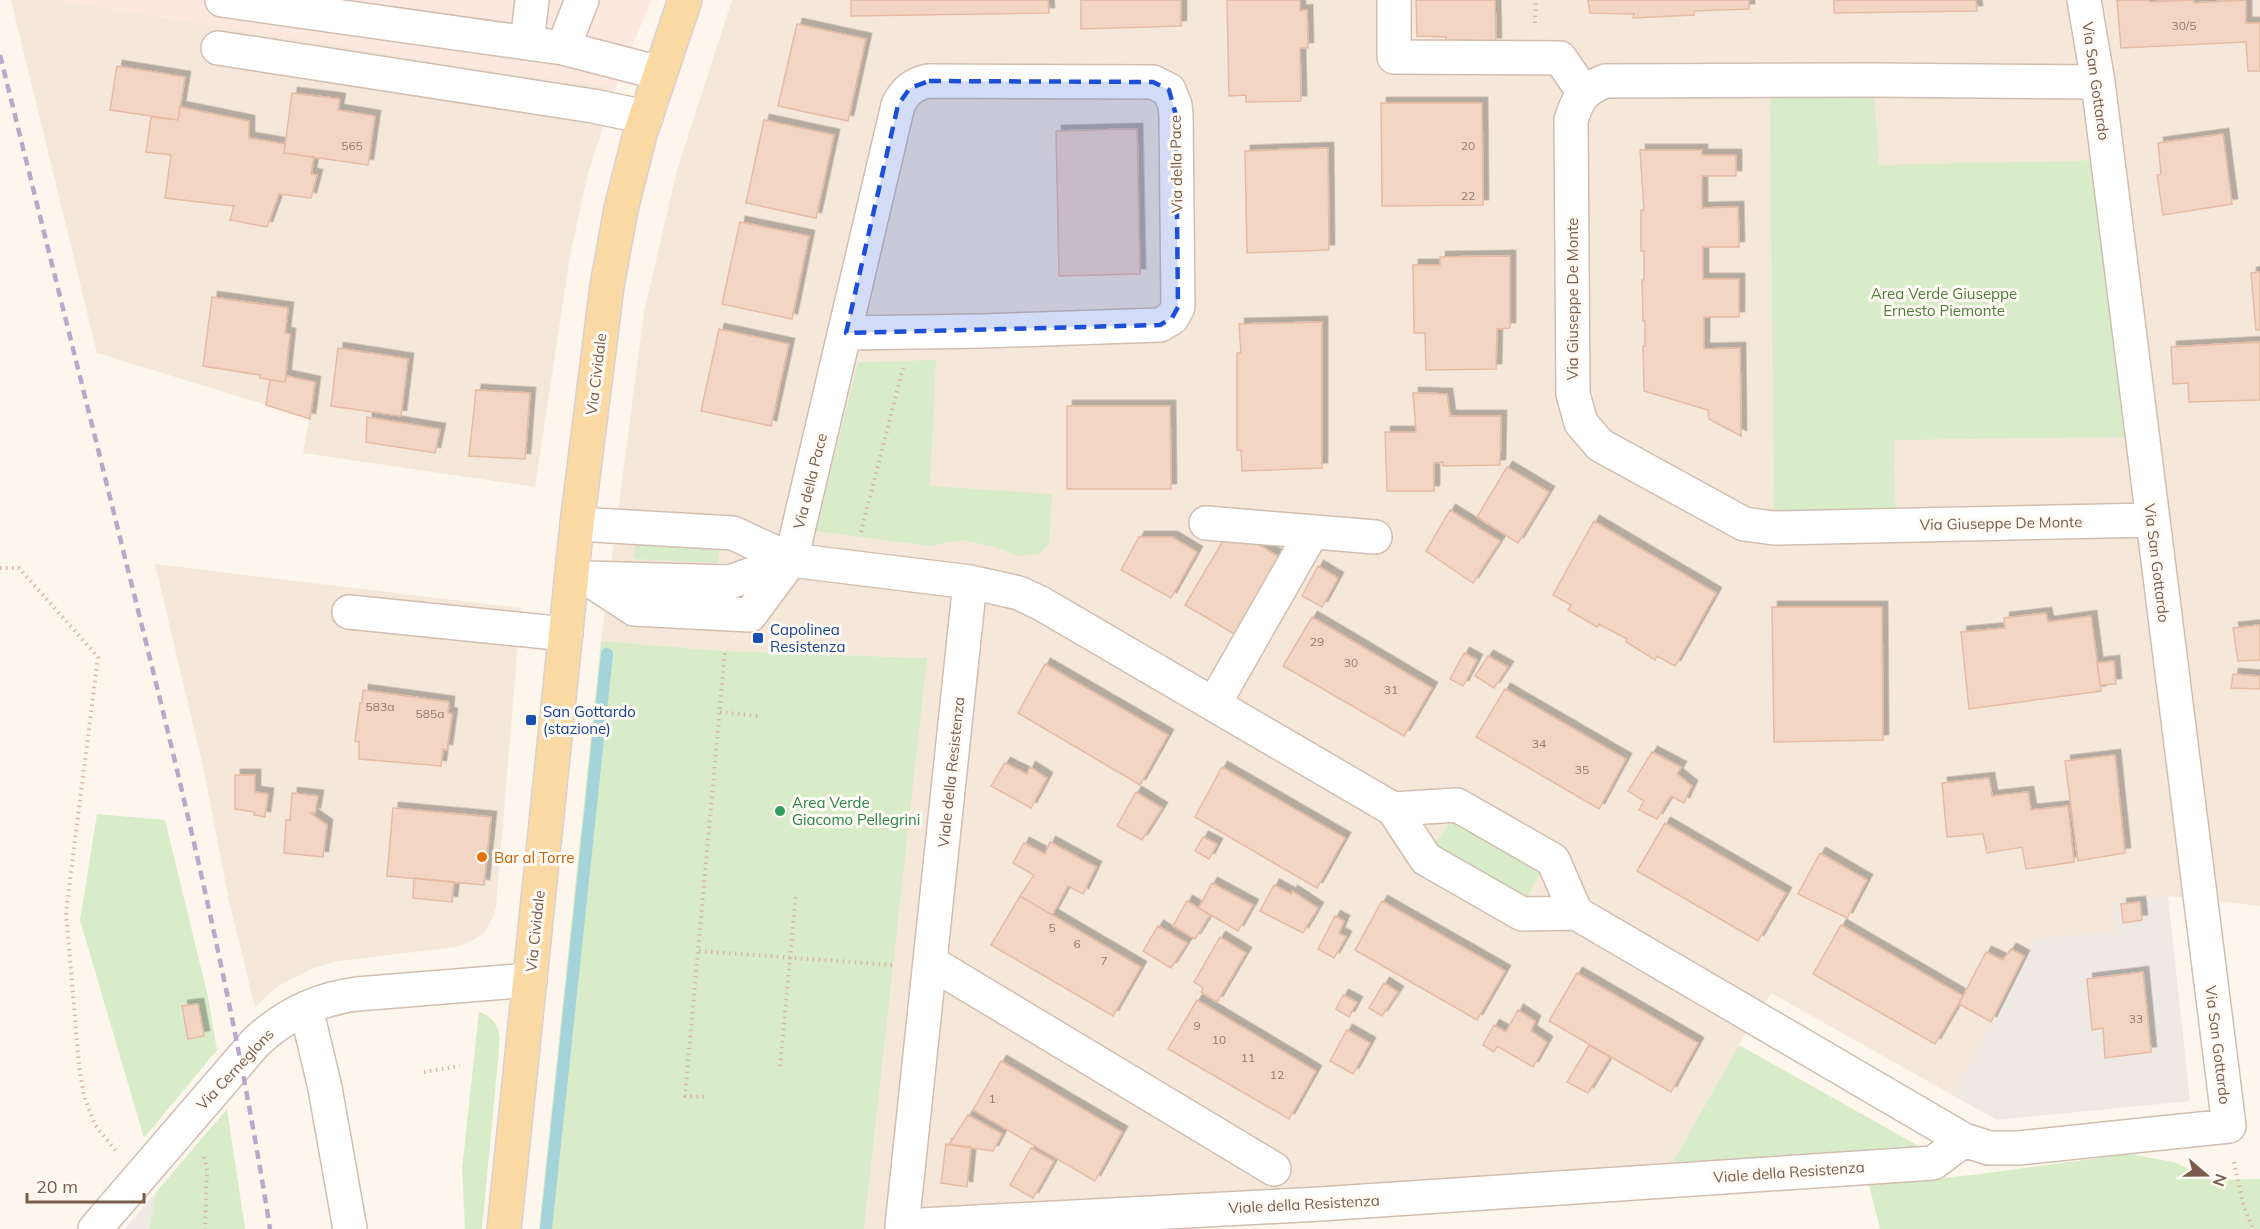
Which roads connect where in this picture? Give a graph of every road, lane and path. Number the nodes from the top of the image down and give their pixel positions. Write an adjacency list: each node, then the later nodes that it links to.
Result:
1 (222, 0): 7 (street)
2 (532, 0): 7 (street)
3 (582, 0): 9 (street)
4 (685, 0): 10 (main road, Via Cividale)
5 (1394, 0): 12 (street)
6 (2084, 0): 11 (street, Via San Gottardo)
7 (527, 43): 9 (street)
8 (218, 48): 13 (street)
9 (563, 48): 10 (street)
10 (660, 73): 13 (main road, Via Cividale)
11 (2098, 82): 12 (street); 16 (street, Via San Gottardo)
12 (1584, 93): 16 (street, Via Giuseppe De Monte)
13 (646, 117): 18 (main road, Via Cividale)
14 (846, 333): 15 (street, Via della Pace); 15 (street, Via della Pace); 21 (street, Via della Pace)
15 (912, 333): 22 (path)
16 (2151, 520): 45 (street, Via San Gottardo)
17 (1206, 523): 19 (street)
18 (577, 524): 21 (street); 24 (main road, Via Cividale)
19 (1312, 532): 20 (street); 29 (street)
20 (1375, 537)
21 (791, 560): 22 (street); 24 (street); 27 (street)
22 (852, 567): 25 (street)
23 (0, 568): 48 (path)
24 (580, 577): 27 (street); 28 (main road, Via Cividale)
25 (970, 582): 29 (street); 37 (street, Viale della Resistenza)
26 (349, 612): 28 (street)
27 (728, 614): 30 (path)
28 (566, 634): 38 (main road, Via Cividale)
29 (1214, 704): 32 (street)
30 (720, 712): 31 (path); 35 (path)
31 (758, 716)
32 (1393, 809): 34 (street); 34 (street)
33 (796, 894): 36 (path)
34 (1576, 913): 45 (street)
35 (699, 951): 36 (path); 43 (path)
36 (790, 958): 37 (path); 41 (path)
37 (930, 962): 45 (street, Viale della Resistenza); 46 (street)
38 (530, 980): 39 (street, Via Cerneglons); 52 (main road, Via Cividale)
39 (306, 1008): 44 (street, Via Cerneglons); 51 (street)
40 (460, 1066): 42 (path)
41 (780, 1066)
42 (424, 1072)
43 (704, 1097)
44 (194, 1113): 48 (street, Via Cerneglons); 50 (path)
45 (1964, 1140)
46 (1274, 1169)
47 (2236, 1178): 53 (path)
48 (138, 1180): 49 (street, Via Cerneglons)
49 (95, 1229)
50 (206, 1229)
51 (350, 1229)
52 (504, 1229)
53 (2253, 1229)

